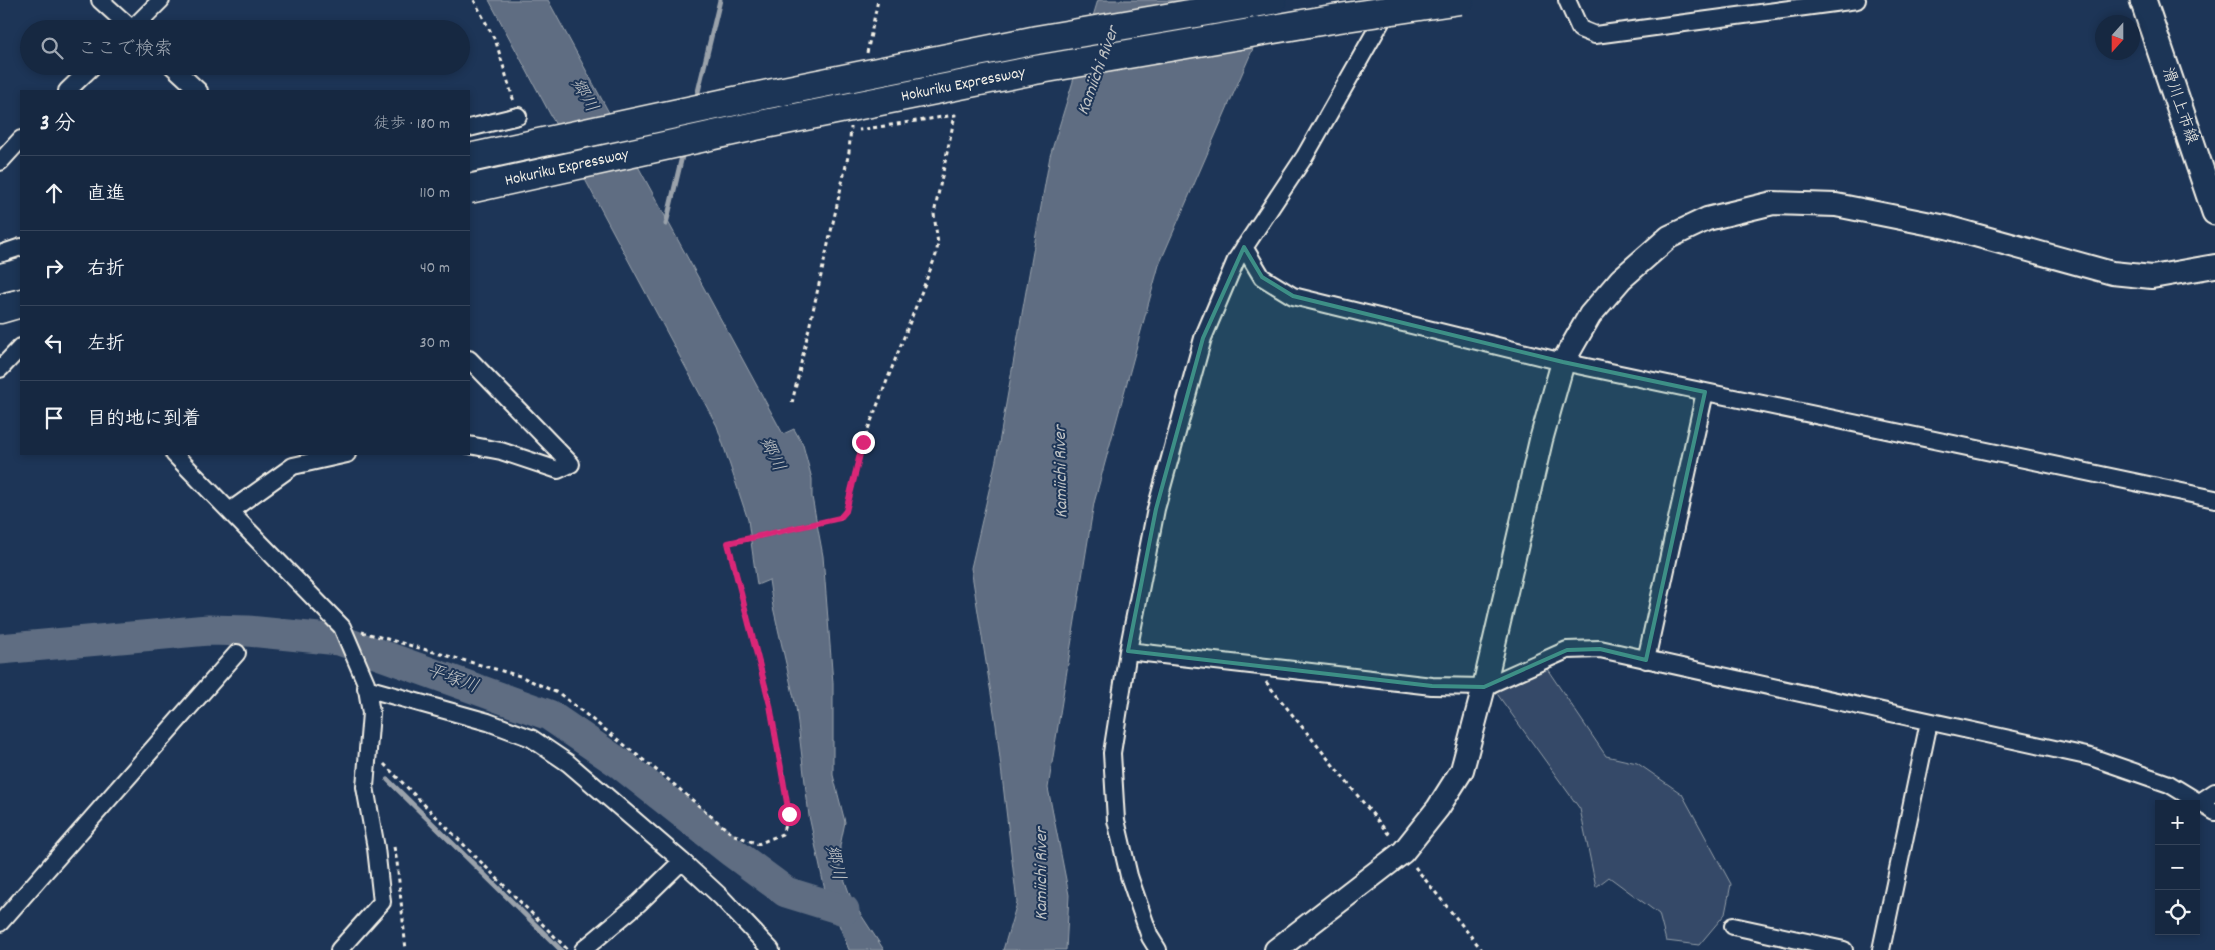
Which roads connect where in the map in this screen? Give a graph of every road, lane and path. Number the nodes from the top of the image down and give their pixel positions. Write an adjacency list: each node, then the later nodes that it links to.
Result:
1 (100, 0): 12 (street)
2 (161, 0): 13 (street)
3 (474, 0): 19 (path)
4 (878, 0): 14 (path)
5 (1272, 0): 24 (highway, Hokuriku Expressway, bridge)
6 (1394, 0): 29 (street)
7 (1460, 0): 26 (highway, Hokuriku Expressway, bridge)
8 (1566, 0): 11 (street)
9 (1857, 0): 11 (street)
10 (2144, 0): 27 (main road, 滑川上市線)
11 (1764, 6)
12 (122, 20)
13 (141, 20)
14 (866, 56)
15 (84, 75): 17 (street)
16 (182, 75): 18 (street)
17 (68, 90)
18 (198, 90)
19 (518, 116): 21 (street)
20 (852, 122): 22 (path)
21 (470, 128)
22 (850, 131): 42 (path); 48 (path)
23 (20, 140): 25 (street)
24 (470, 158)
25 (0, 162)
26 (470, 189)
27 (2215, 212)
28 (20, 247): 30 (street)
29 (1244, 248): 39 (street); 49 (street)
30 (0, 254)
31 (2215, 266): 39 (street)
32 (20, 273): 33 (highway, bridge)
33 (0, 277): 34 (street)
34 (20, 297)
35 (20, 303): 36 (highway)
36 (0, 309)
37 (20, 348): 40 (street)
38 (470, 360): 43 (street)
39 (1563, 362): 41 (street); 54 (street)
40 (0, 369)
41 (1705, 392): 46 (street); 51 (street)
42 (792, 403)
43 (470, 445)
44 (175, 455): 47 (street)
45 (342, 455): 47 (street)
46 (2215, 499)
47 (230, 511): 48 (street)
48 (342, 627): 53 (street)
49 (1128, 651): 52 (street); 73 (street)
50 (237, 653): 66 (street)
51 (1646, 660): 54 (street); 55 (street)
52 (1251, 664): 54 (street); 64 (path)
53 (365, 683): 65 (street); 68 (street)
54 (1484, 687): 64 (street)
55 (1928, 722): 60 (street); 77 (street)
56 (384, 755): 57 (path)
57 (384, 764): 58 (path); 70 (path)
58 (384, 773)
59 (2215, 792): 61 (street)
60 (2197, 800)
61 (2200, 802): 62 (street)
62 (2215, 812)
63 (393, 843): 69 (path)
64 (1403, 852): 74 (street); 75 (path)
65 (682, 861): 71 (street); 72 (street)
66 (0, 923)
67 (1733, 926): 76 (street)
68 (339, 950)
69 (406, 950)
70 (568, 950)
71 (583, 950)
72 (771, 950)
73 (1158, 950)
74 (1276, 950)
75 (1482, 950)
76 (1844, 950)
77 (1881, 950)

